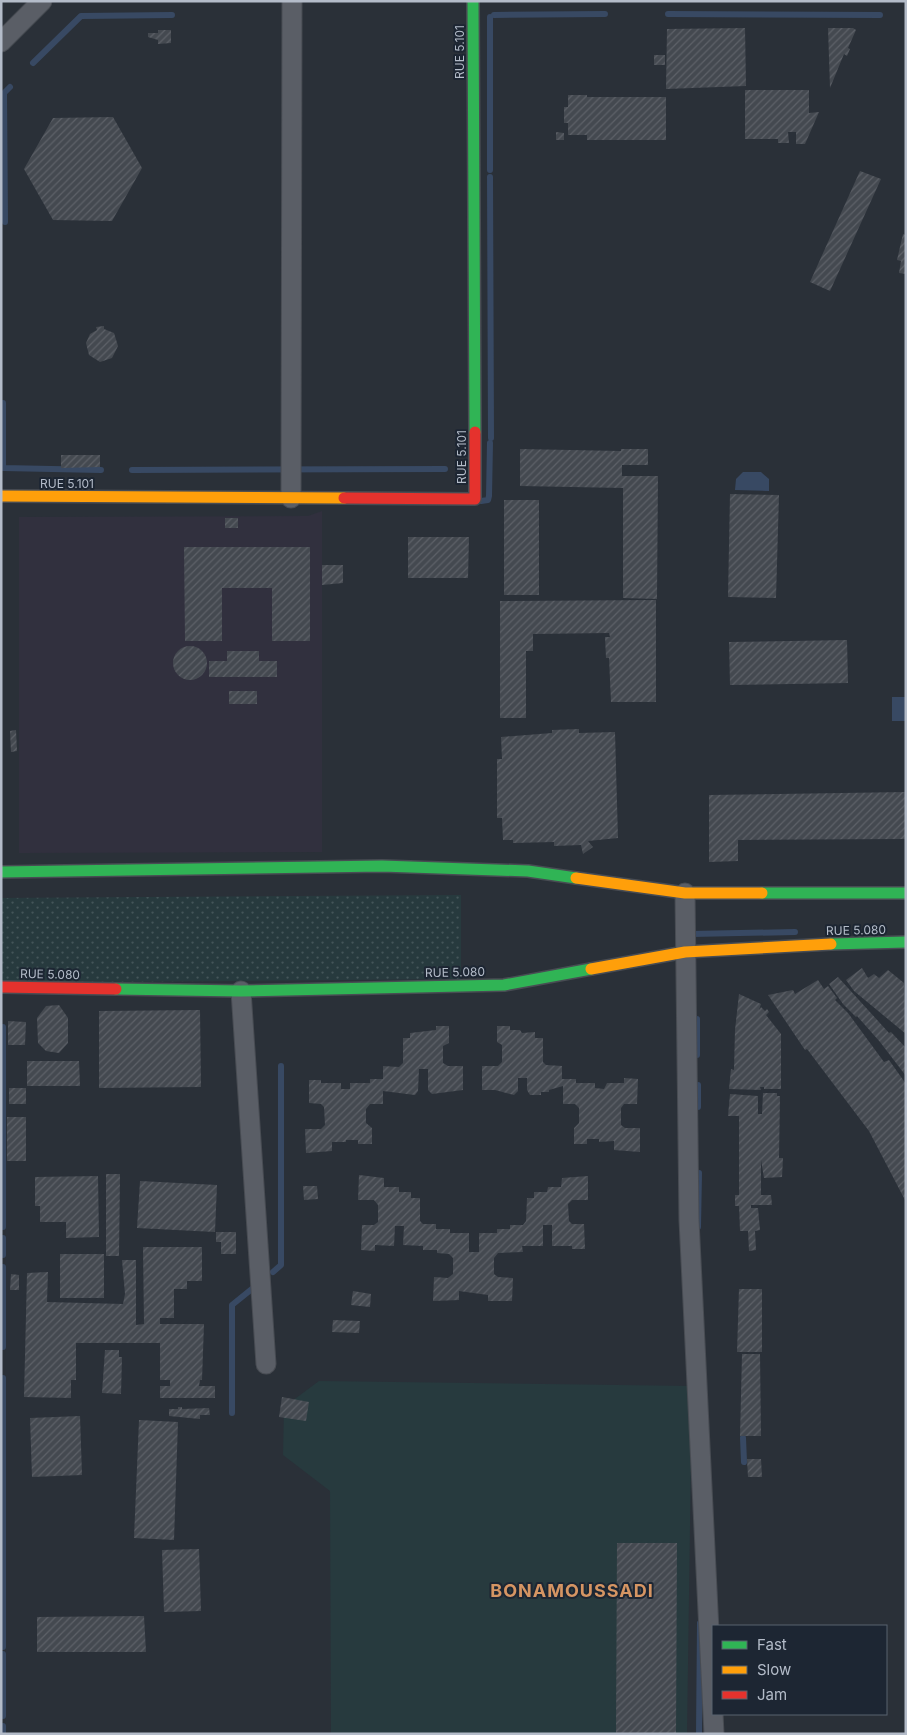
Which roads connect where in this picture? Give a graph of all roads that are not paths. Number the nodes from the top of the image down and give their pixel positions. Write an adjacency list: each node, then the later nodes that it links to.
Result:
1 (42, 1): 4 (street)
2 (292, 1): 6 (street)
3 (473, 1): 6 (main road, RUE 5.101)
4 (1, 42)
5 (1, 496): 6 (main road, RUE 5.101)
6 (291, 498)
7 (1, 872): 8 (main road)
8 (685, 893): 9 (main road); 11 (street)
9 (906, 894)
10 (906, 942): 11 (main road, RUE 5.080)
11 (685, 952): 13 (main road, RUE 5.080); 15 (street)
12 (1, 987): 13 (main road, RUE 5.080)
13 (241, 991): 14 (street)
14 (266, 1364)
15 (712, 1693)
16 (713, 1715): 17 (street)
17 (714, 1734)

